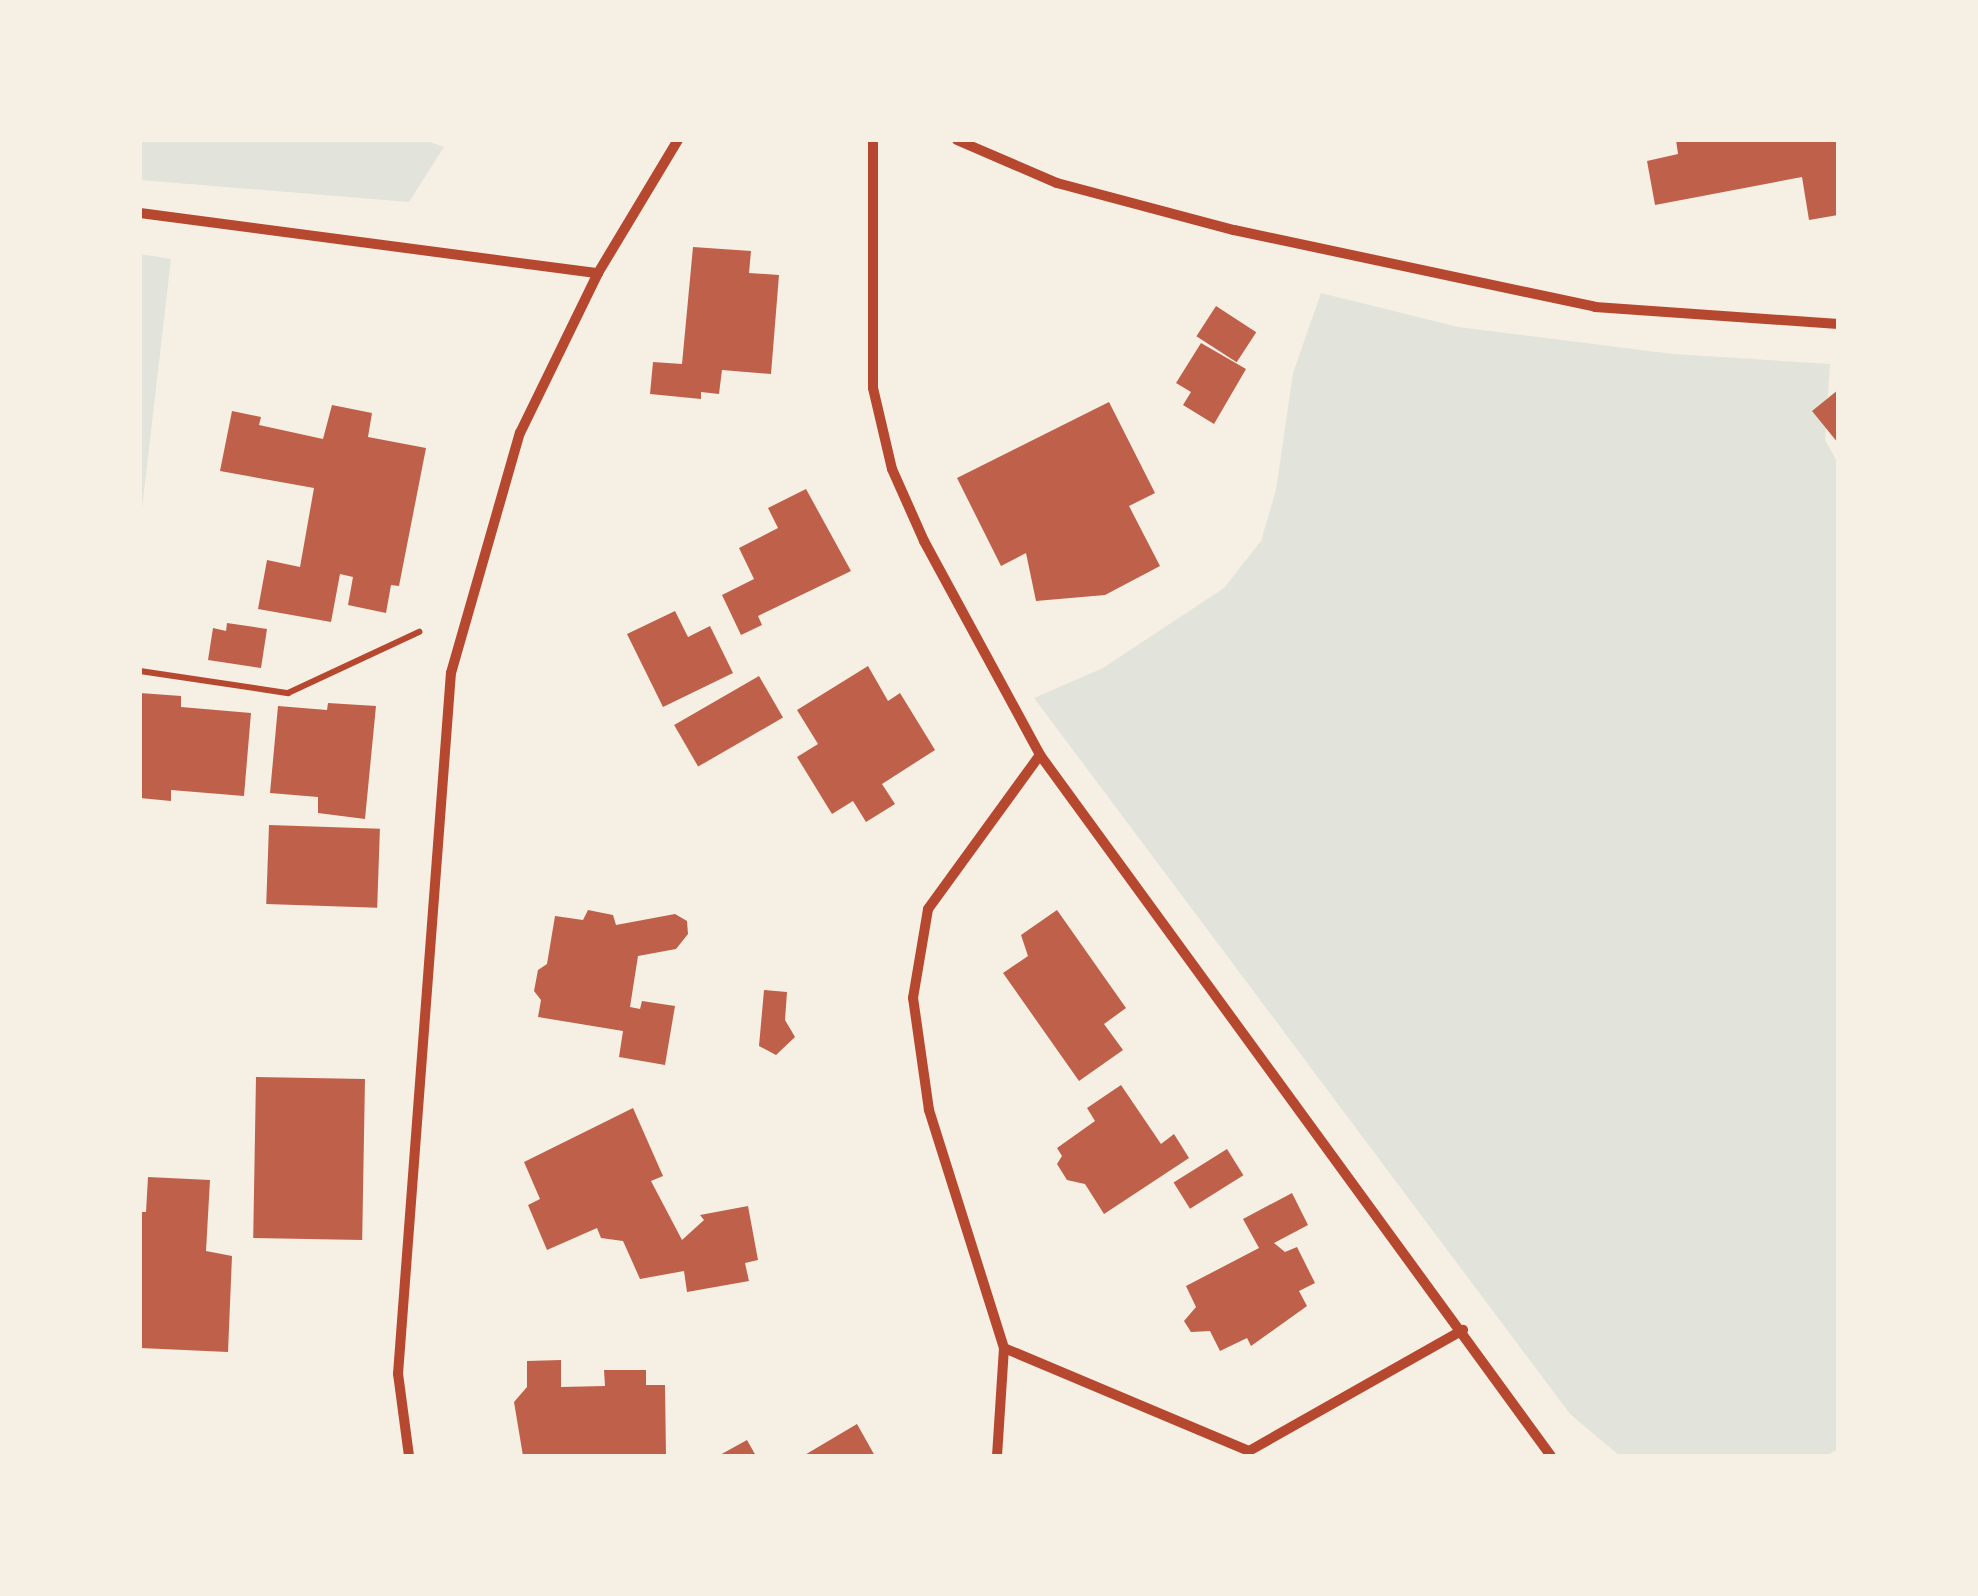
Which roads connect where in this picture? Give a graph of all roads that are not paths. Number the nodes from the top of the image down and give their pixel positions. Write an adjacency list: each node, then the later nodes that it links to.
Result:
1 (678, 140): 5 (street)
2 (873, 140): 7 (street)
3 (957, 140): 6 (street)
4 (140, 213): 5 (street)
5 (598, 273): 11 (street)
6 (1838, 324)
7 (1040, 755): 8 (street); 9 (street)
8 (1463, 1330): 10 (street); 13 (street)
9 (1004, 1348): 10 (street); 12 (street)
10 (1245, 1454)
11 (408, 1456)
12 (996, 1456)
13 (1552, 1456)

